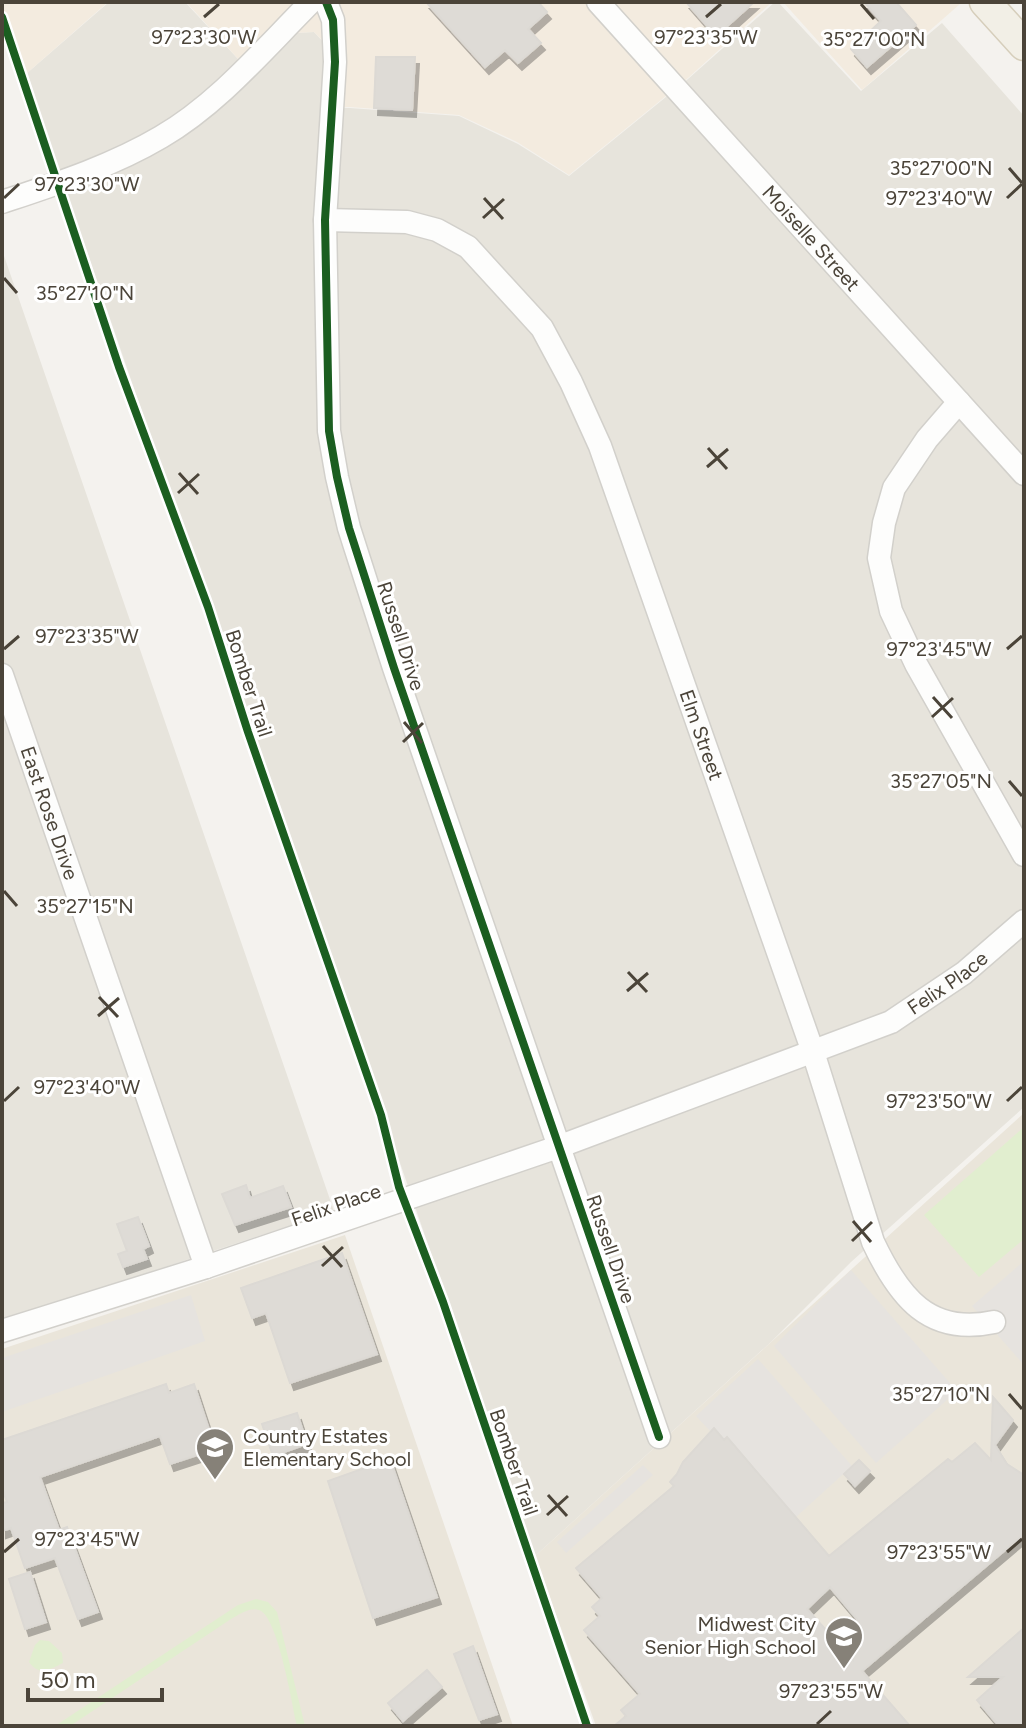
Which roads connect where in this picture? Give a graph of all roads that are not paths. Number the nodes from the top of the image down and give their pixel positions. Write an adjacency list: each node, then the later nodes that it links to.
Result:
1 (311, 2): 6 (street)
2 (326, 2): 7 (street, Russell Drive)
3 (598, 2): 8 (street, Moiselle Street)
4 (985, 2): 5 (main road)
5 (1024, 45)
6 (2, 202)
7 (325, 220): 13 (street, Elm Street); 14 (street, Russell Drive)
8 (959, 402): 9 (street, Moiselle Street); 11 (street)
9 (1024, 474)
10 (2, 675): 15 (street, East Rose Drive)
11 (1024, 855)
12 (1024, 921): 13 (street, Felix Place)
13 (813, 1052): 14 (street, Felix Place); 16 (street, Elm Street)
14 (558, 1147): 15 (street, Felix Place); 18 (street, Russell Drive)
15 (206, 1267): 17 (street, Felix Place)
16 (994, 1322)
17 (2, 1331)
18 (659, 1437)

